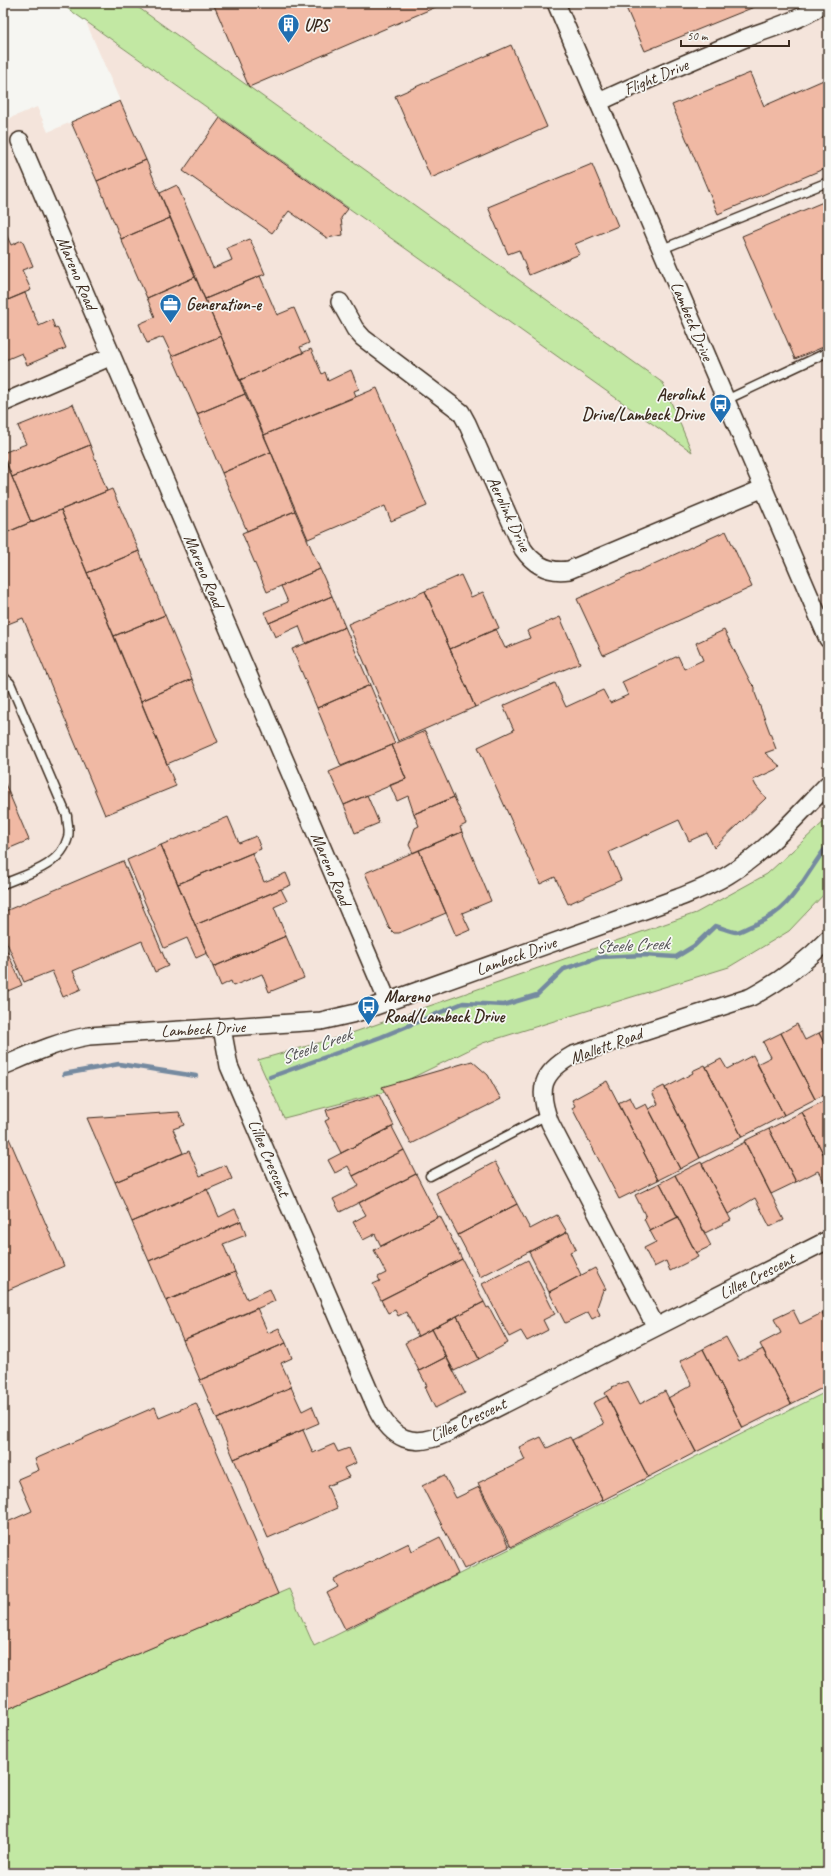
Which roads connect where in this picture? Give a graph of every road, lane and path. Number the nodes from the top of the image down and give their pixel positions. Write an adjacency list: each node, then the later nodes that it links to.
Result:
1 (556, 3): 3 (street, Lambeck Drive)
2 (822, 3): 3 (street, Flight Drive)
3 (599, 102): 6 (street, Lambeck Drive)
4 (20, 141): 9 (street, Mareno Road)
5 (828, 182): 6 (lane)
6 (662, 249): 10 (street, Lambeck Drive)
7 (340, 302): 12 (street, Aerolink Drive)
8 (828, 352): 10 (lane)
9 (112, 356): 11 (street); 18 (street, Mareno Road)
10 (726, 400): 12 (street, Lambeck Drive)
11 (3, 403)
12 (764, 488): 13 (street, Lambeck Drive)
13 (828, 639)
14 (3, 676): 16 (lane)
15 (828, 784): 18 (street, Lambeck Drive)
16 (3, 884)
17 (828, 939): 21 (street, Mallett Road)
18 (388, 1002): 19 (street, Lambeck Drive)
19 (222, 1028): 20 (street, Lambeck Drive); 24 (street, Lillee Crescent)
20 (3, 1066)
21 (547, 1115): 22 (lane); 24 (street, Mallett Road)
22 (430, 1176)
23 (828, 1240): 24 (street, Lillee Crescent)
24 (656, 1327)

